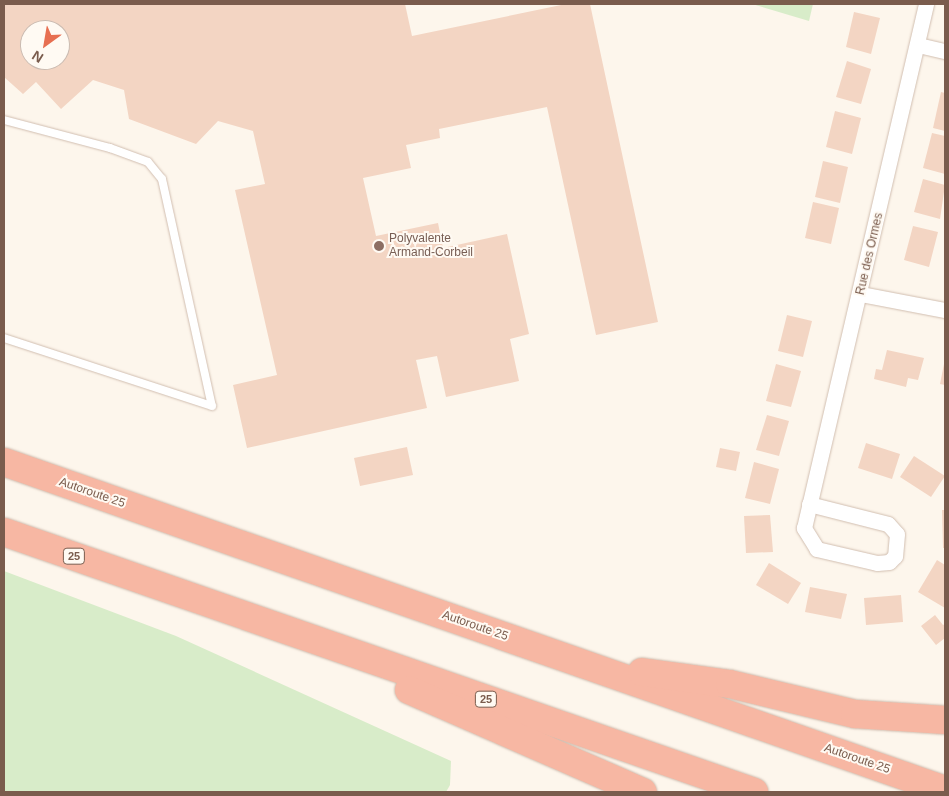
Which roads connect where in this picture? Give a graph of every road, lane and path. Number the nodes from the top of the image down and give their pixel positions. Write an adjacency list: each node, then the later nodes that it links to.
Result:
1 (926, 4): 2 (street, Rue des Ormes)
2 (918, 45): 3 (street); 5 (street, Rue des Ormes)
3 (945, 51)
4 (4, 120): 7 (lane)
5 (860, 294): 6 (street); 9 (street, Rue des Ormes)
6 (945, 310)
7 (4, 338)
8 (4, 462): 12 (highway, Autoroute 25)
9 (809, 504): 9 (street, Rue des Ormes)
10 (4, 532): 11 (highway, 25)
11 (218, 606): 15 (highway); 16 (highway, 25)
12 (584, 664): 13 (highway); 14 (highway, Autoroute 25)
13 (945, 720)
14 (945, 790)
15 (643, 792)
16 (754, 792)

